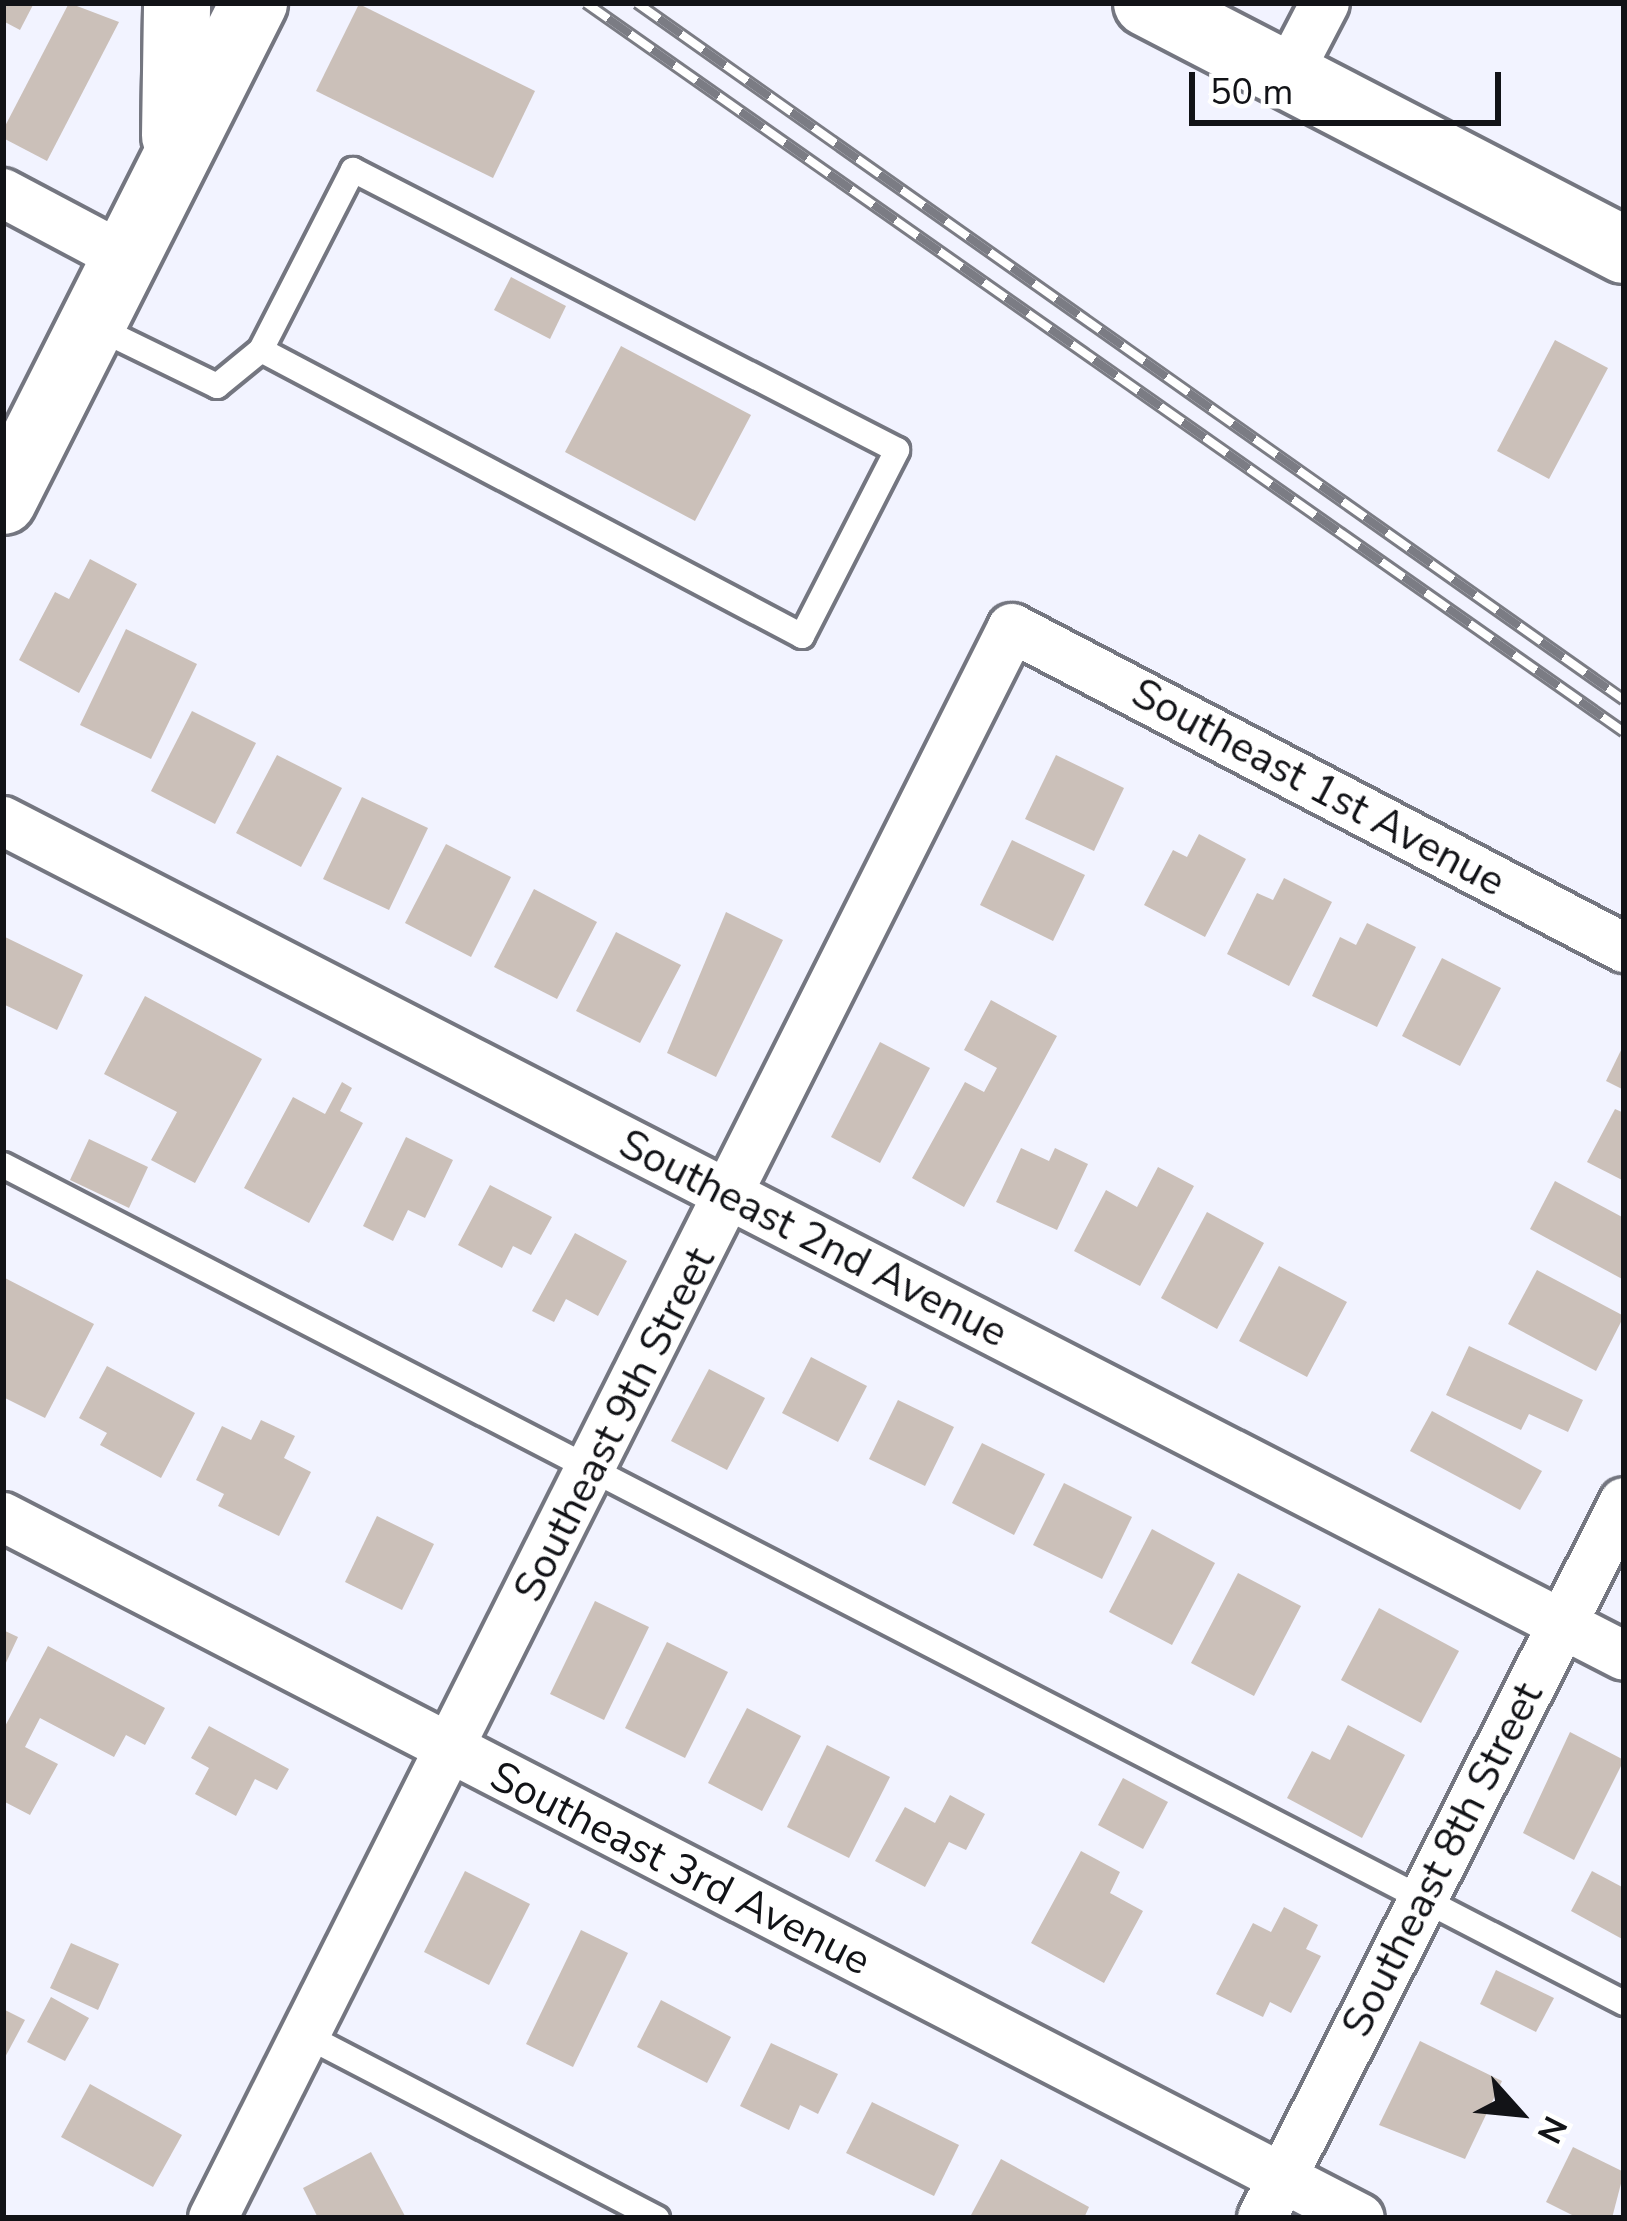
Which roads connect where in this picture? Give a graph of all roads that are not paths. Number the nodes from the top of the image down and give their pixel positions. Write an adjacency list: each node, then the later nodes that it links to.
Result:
1 (178, 3): 6 (street)
2 (254, 3): 6 (street)
3 (1147, 3): 5 (street)
4 (1324, 3): 5 (street)
5 (1287, 76): 8 (street)
6 (173, 164): 9 (street)
7 (3, 193): 9 (street)
8 (1624, 250)
9 (125, 258): 10 (street)
10 (92, 325): 11 (lane); 12 (street)
11 (261, 350): 11 (lane)
12 (3, 501)
13 (1012, 628): 15 (street, Southeast 1st Avenue); 17 (street, Southeast 9th Street)
14 (3, 820): 17 (street, Southeast 2nd Avenue)
15 (1624, 948)
16 (3, 1166): 18 (lane)
17 (731, 1198): 18 (street, Southeast 9th Street); 21 (street, Southeast 2nd Avenue)
18 (592, 1469): 23 (street, Southeast 9th Street); 24 (lane)
19 (1624, 1502): 21 (street, Southeast 8th Street)
20 (3, 1517): 23 (street, Southeast 3rd Avenue)
21 (1562, 1624): 22 (street, Southeast 2nd Avenue); 24 (street, Southeast 8th Street)
22 (1624, 1656)
23 (449, 1750): 26 (street, Southeast 9th Street); 27 (street, Southeast 3rd Avenue)
24 (1424, 1899): 25 (lane); 27 (street, Southeast 8th Street)
25 (1624, 2002)
26 (305, 2036): 28 (street, Southeast 9th Street); 29 (lane)
27 (1273, 2198): 30 (street, Southeast 3rd Avenue)
28 (213, 2218)
29 (657, 2218)
30 (1360, 2218)

